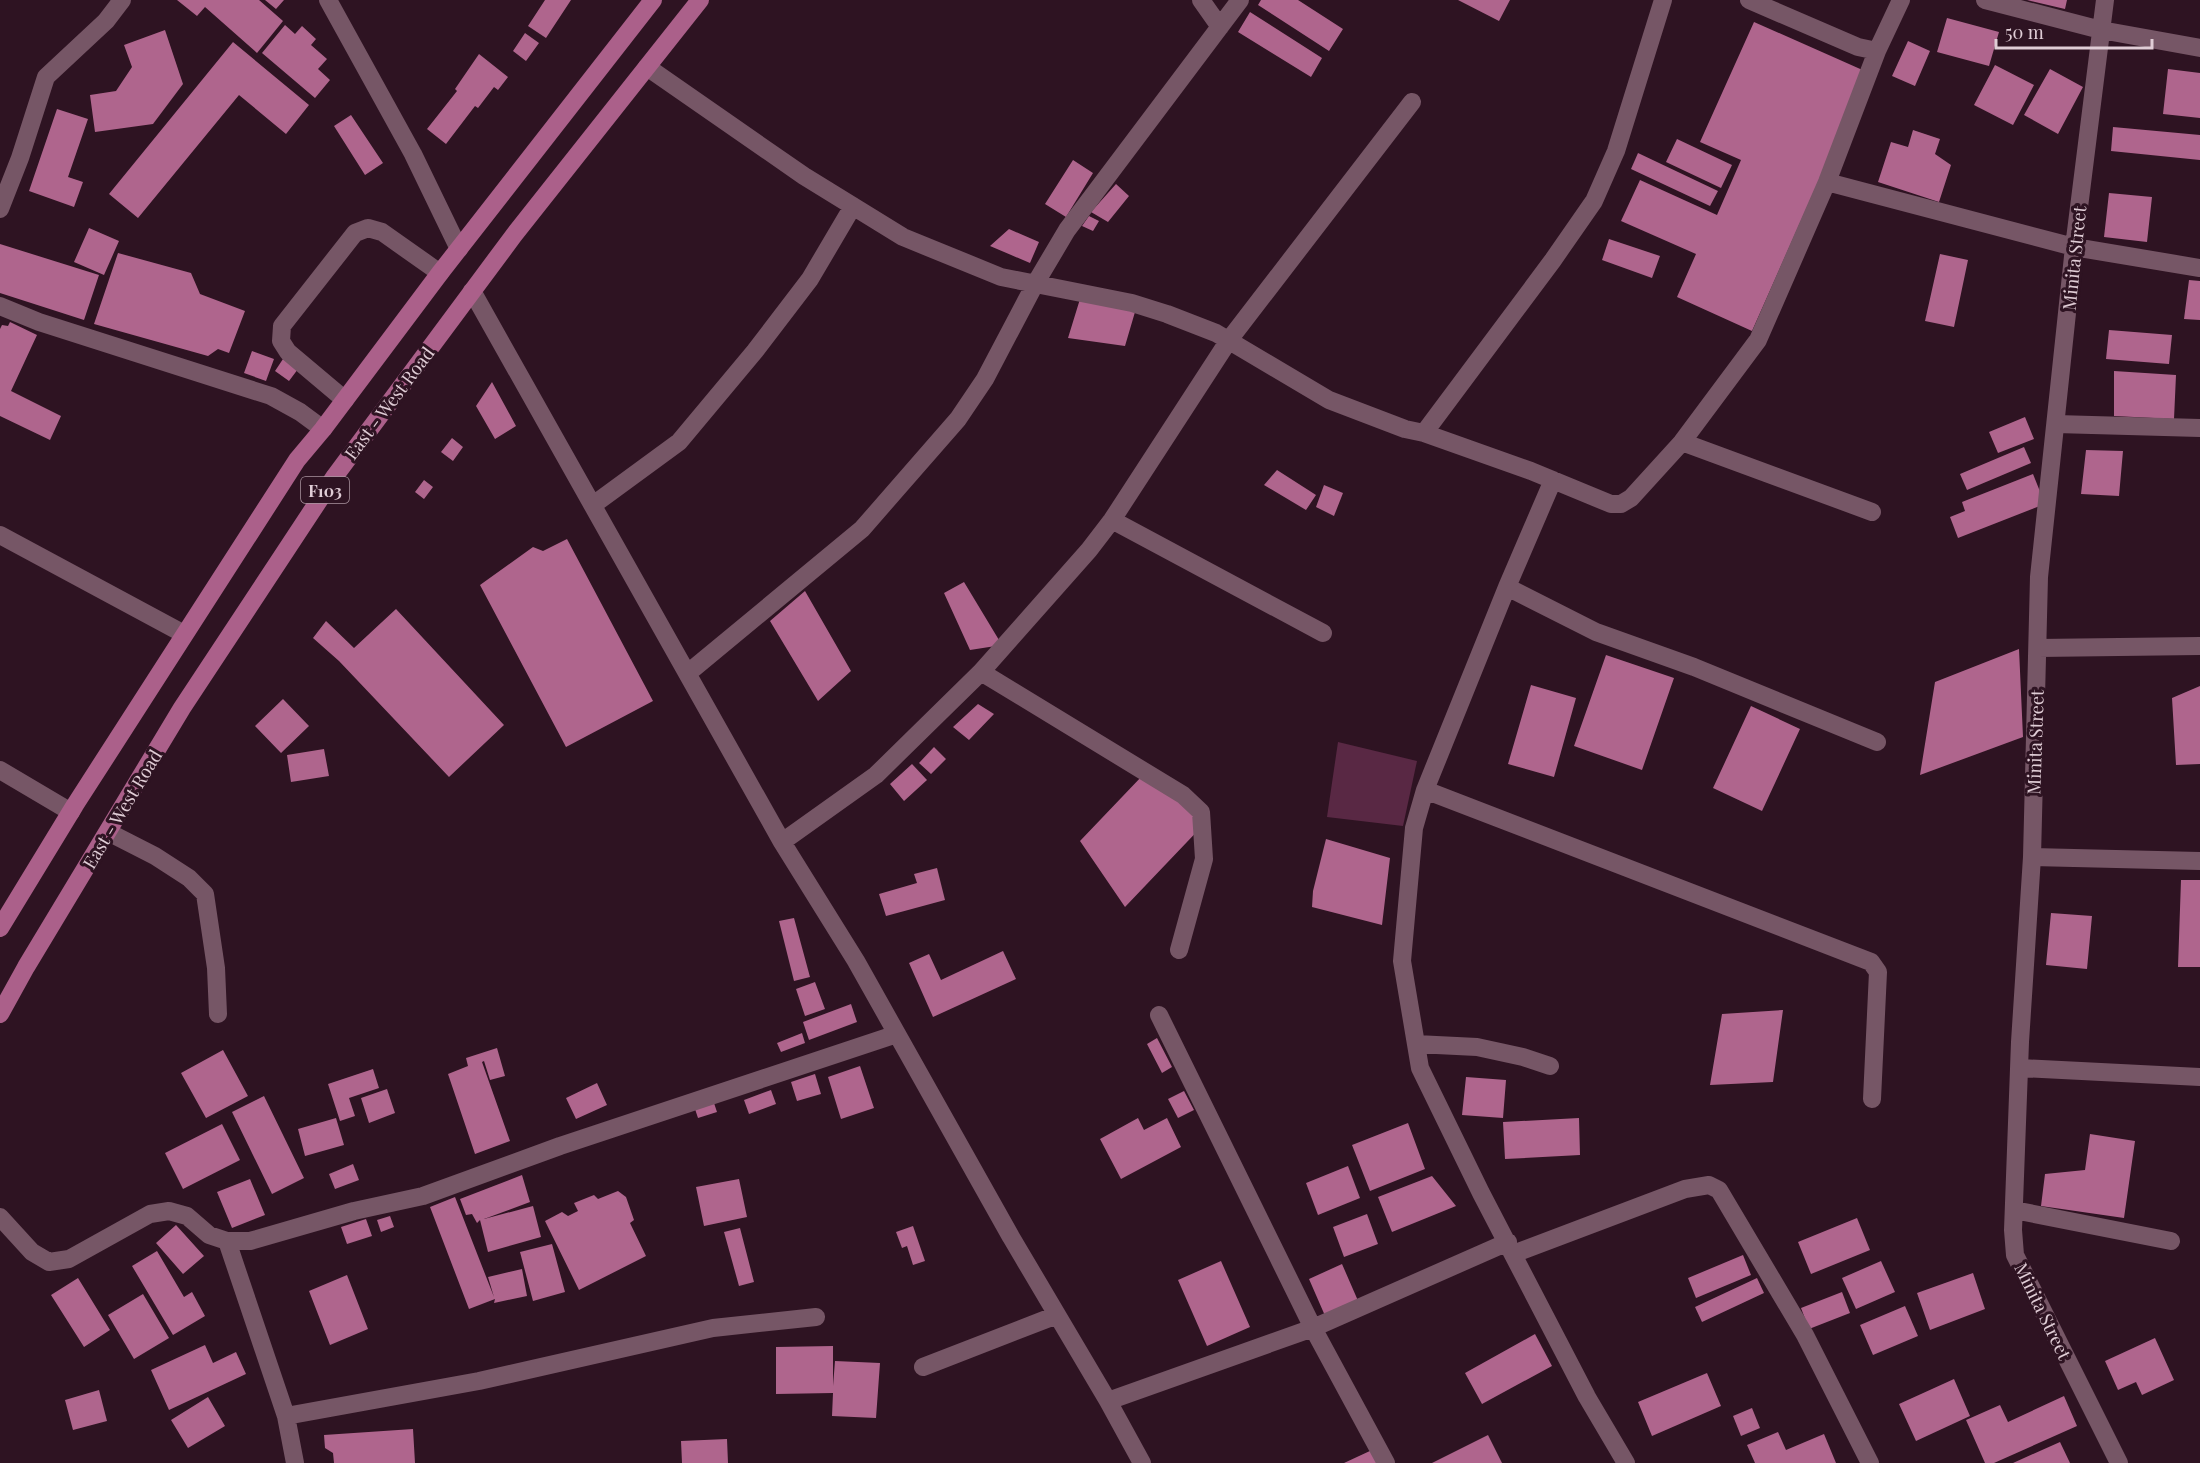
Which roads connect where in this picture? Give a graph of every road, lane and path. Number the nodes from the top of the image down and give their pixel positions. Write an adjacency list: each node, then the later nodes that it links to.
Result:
1 (122, 0): 20 (street)
2 (328, 0): 22 (street)
3 (653, 0): 22 (main road, East - West Road / F103)
4 (700, 0): 16 (main road, East - West Road / F103)
5 (1201, 0): 12 (street)
6 (1240, 0): 12 (street)
7 (1663, 0): 33 (street)
8 (1749, 0): 15 (street)
9 (1901, 0): 15 (street)
10 (1985, 0): 13 (street)
11 (2104, 0): 13 (street, Minita Street)
12 (1220, 27): 25 (street)
13 (2101, 30): 14 (street); 21 (street, Minita Street)
14 (2200, 48)
15 (1877, 51): 18 (street)
16 (647, 67): 19 (street); 26 (main road, East - West Road / F103)
17 (1412, 102): 28 (street)
18 (1827, 182): 21 (street); 34 (street)
19 (853, 206): 25 (street); 36 (street)
20 (0, 209)
21 (2074, 247): 23 (street); 30 (street, Minita Street)
22 (459, 249): 24 (main road, East - West Road / F103)
23 (2200, 268)
24 (440, 273): 29 (main road, East - West Road / F103); 29 (street)
25 (1035, 284): 28 (street); 46 (street)
26 (472, 291): 36 (street); 51 (main road, East - West Road / F103)
27 (0, 306): 32 (street)
28 (1229, 340): 33 (street); 38 (street)
29 (345, 400): 32 (main road, East - West Road / F103)
30 (2056, 424): 31 (street); 44 (street, Minita Street)
31 (2200, 428)
32 (323, 429): 42 (main road, East - West Road / F103)
33 (1424, 433): 35 (street)
34 (1682, 442): 35 (street); 37 (street)
35 (1553, 480): 40 (street)
36 (594, 505): 46 (street)
37 (1872, 512)
38 (1112, 520): 41 (street); 45 (street)
39 (0, 535): 42 (street)
40 (1507, 587): 47 (street); 49 (street)
41 (1323, 633)
42 (184, 634): 50 (main road, East - West Road / F103)
43 (2200, 646): 44 (street)
44 (2038, 648): 53 (street, Minita Street)
45 (981, 672): 52 (street); 56 (street)
46 (688, 673): 52 (street)
47 (1877, 742)
48 (5, 778): 50 (street)
49 (1425, 790): 61 (street); 65 (street)
50 (71, 812): 55 (main road, East - West Road / F103)
51 (108, 832): 57 (main road, East - West Road / F103); 58 (street)
52 (782, 842): 60 (street)
53 (2032, 857): 54 (street); 63 (street, Minita Street)
54 (2200, 861)
55 (0, 928)
56 (1179, 950)
57 (0, 1014)
58 (218, 1014)
59 (1159, 1015): 73 (street)
60 (897, 1034): 68 (street); 71 (street)
61 (1416, 1044): 62 (street); 70 (street)
62 (1550, 1066)
63 (2020, 1068): 64 (street); 66 (street, Minita Street)
64 (2200, 1077)
65 (1872, 1099)
66 (2014, 1210): 69 (street); 82 (street, Minita Street)
67 (0, 1217): 68 (street)
68 (227, 1241): 76 (street)
69 (2171, 1241)
70 (1510, 1248): 73 (street); 80 (street); 81 (street)
71 (1057, 1315): 74 (street); 75 (street)
72 (816, 1317): 76 (street)
73 (1313, 1328): 75 (street); 79 (street)
74 (923, 1367)
75 (1108, 1401): 78 (street)
76 (286, 1416): 77 (street)
77 (295, 1463)
78 (1142, 1463)
79 (1386, 1463)
80 (1626, 1463)
81 (1870, 1463)
82 (2119, 1463)

